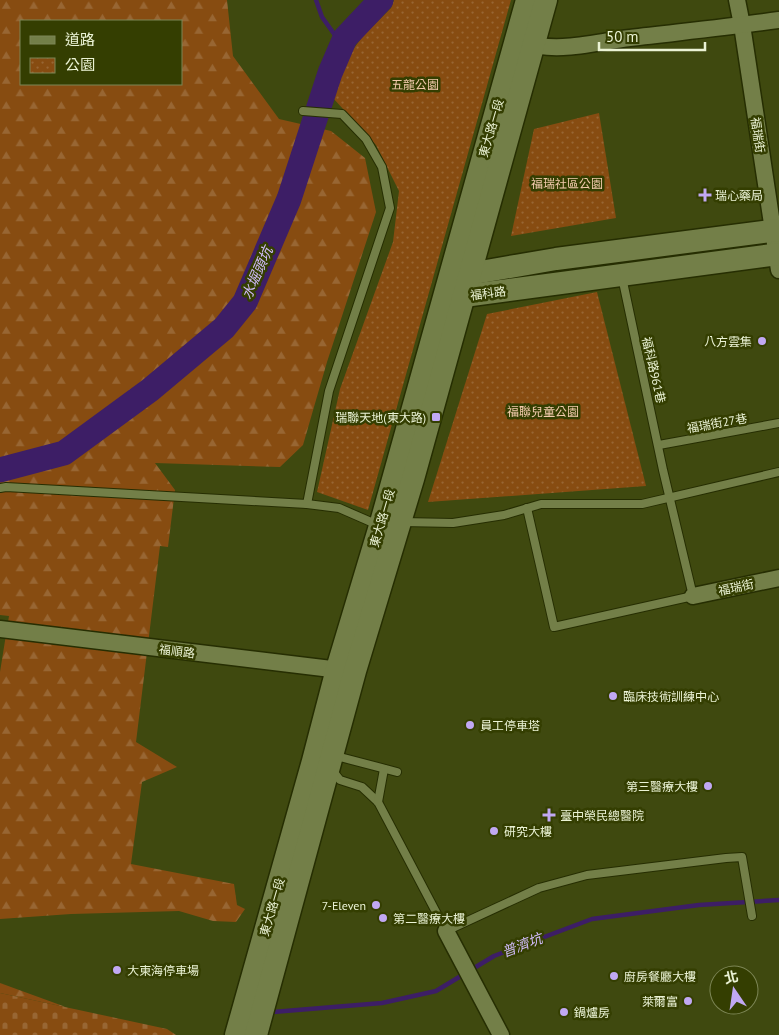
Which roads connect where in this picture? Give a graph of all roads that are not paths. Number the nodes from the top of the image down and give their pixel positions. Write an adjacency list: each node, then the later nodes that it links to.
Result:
1 (527, 0): 6 (street, 東大路一段)
2 (546, 0): 6 (street, 東大路一段)
3 (737, 0): 5 (street, 福瑞街)
4 (779, 20): 5 (street)
5 (742, 25): 6 (street); 8 (street, 福瑞街)
6 (524, 42): 10 (street, 東大路一段); 12 (street, 東大路一段)
7 (303, 111): 18 (lane)
8 (776, 230): 9 (street, 福瑞街); 10 (street, 福科路)
9 (778, 259): 11 (street, 福科路)
10 (469, 274): 12 (street, 福科路)
11 (621, 275): 12 (street, 福科路); 14 (lane, 福科路961巷)
12 (455, 293): 20 (street, 東大路一段)
13 (779, 423): 14 (lane, 福瑞街27巷)
14 (659, 445): 17 (lane, 福科路961巷)
15 (779, 472): 17 (lane)
16 (0, 488): 18 (lane)
17 (670, 496): 19 (lane); 22 (lane, 福科路961巷)
18 (307, 504): 20 (lane)
19 (527, 508): 20 (lane); 22 (lane)
20 (390, 524): 24 (street, 東大路一段)
21 (779, 578): 22 (street, 福瑞街)
22 (693, 596)
23 (0, 629): 24 (street, 福順路)
24 (346, 670): 25 (street, 東大路一段)
25 (321, 763): 26 (lane); 28 (lane); 31 (street, 東大路一段); 32 (street, 東大路一段)
26 (384, 769): 27 (lane); 28 (lane)
27 (397, 772)
28 (378, 802): 30 (lane)
29 (752, 916): 30 (lane)
30 (446, 931): 33 (street)
31 (236, 1035)
32 (256, 1035)
33 (501, 1035)

